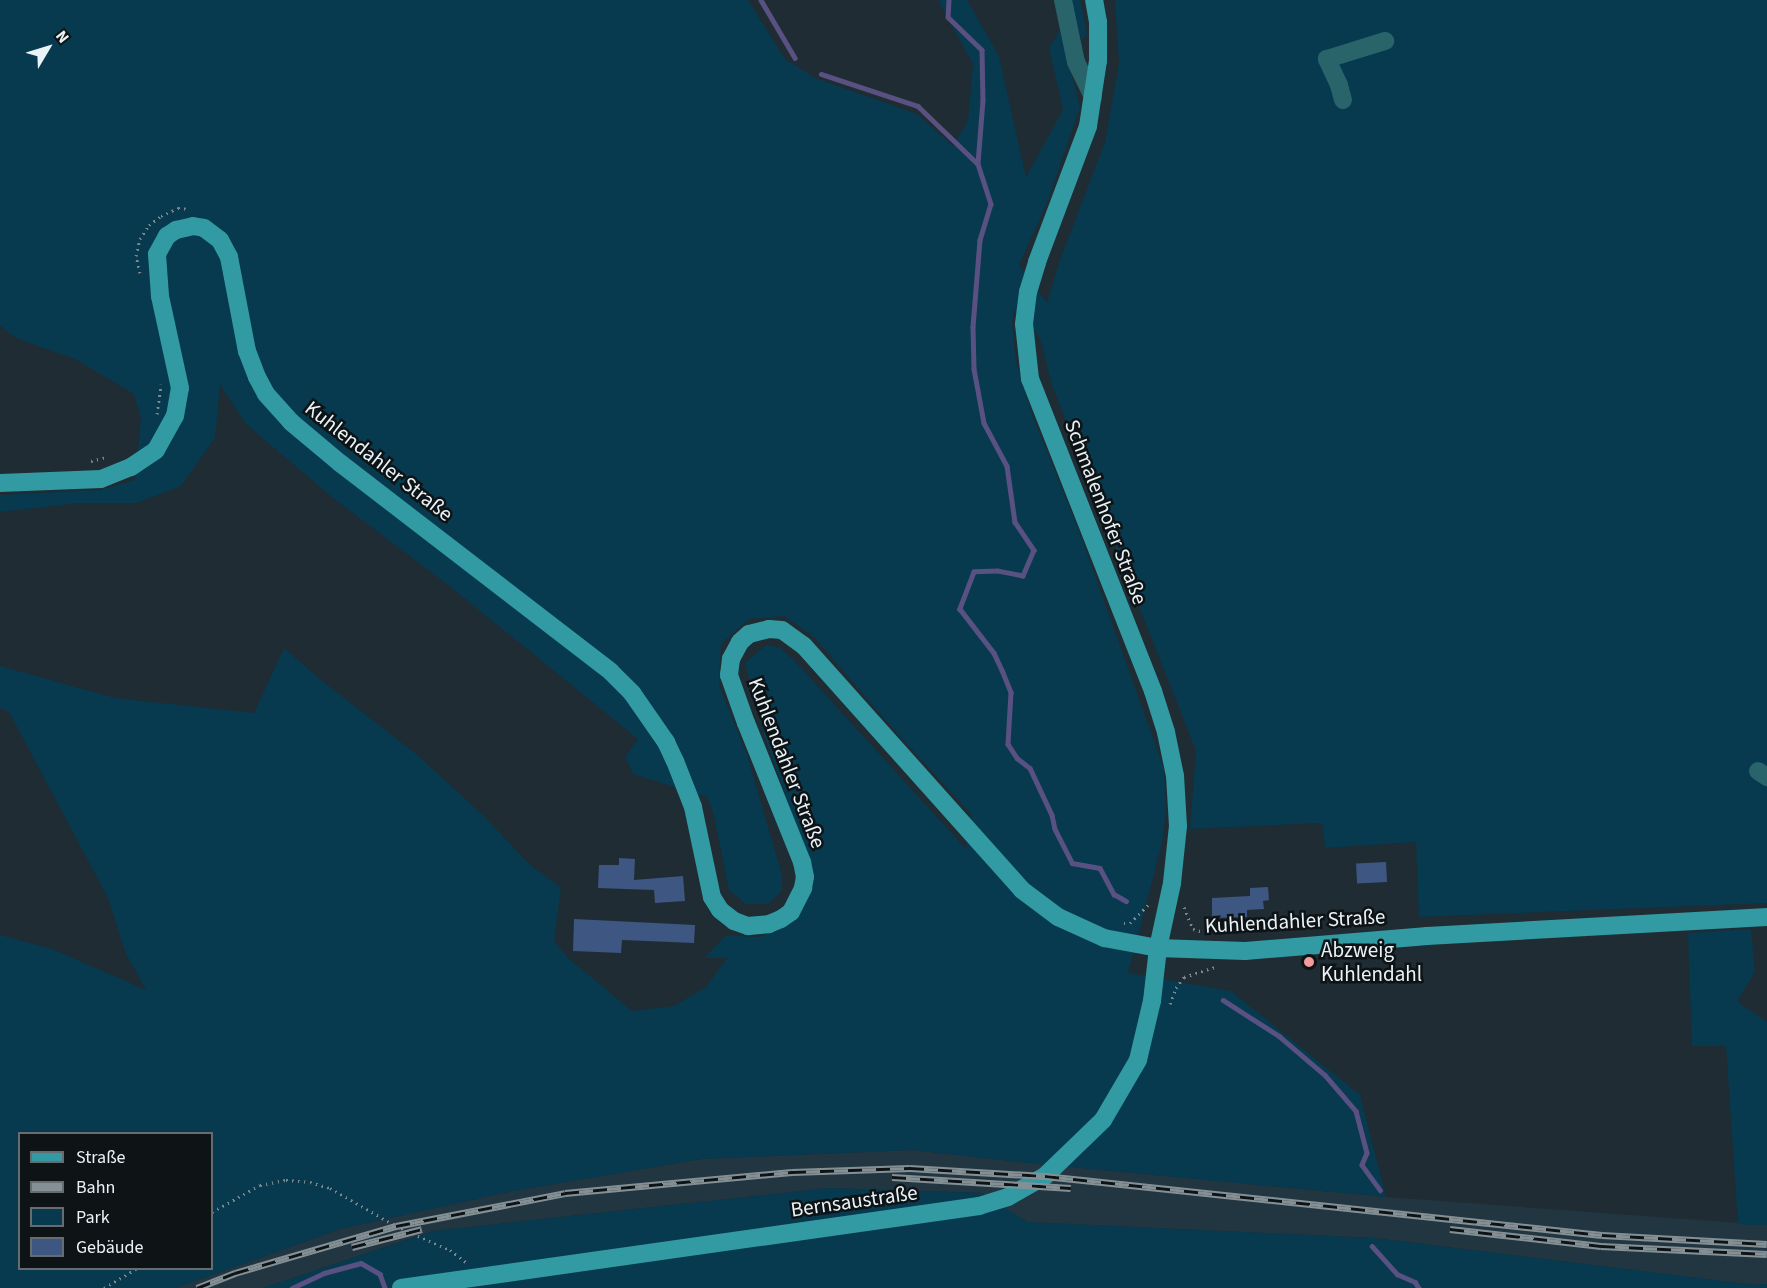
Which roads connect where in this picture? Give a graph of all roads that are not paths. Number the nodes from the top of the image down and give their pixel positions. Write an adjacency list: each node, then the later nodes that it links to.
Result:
1 (1063, 0): 4 (lane)
2 (1094, 0): 4 (main road, Schmalenhofer Straße)
3 (1385, 41): 5 (lane)
4 (1093, 97): 8 (main road, Schmalenhofer Straße)
5 (1343, 100)
6 (0, 483): 8 (main road, Kuhlendahler Straße)
7 (1767, 917): 8 (main road, Kuhlendahler Straße)
8 (1158, 948): 9 (main road, Bernsaustraße)
9 (401, 1288)

